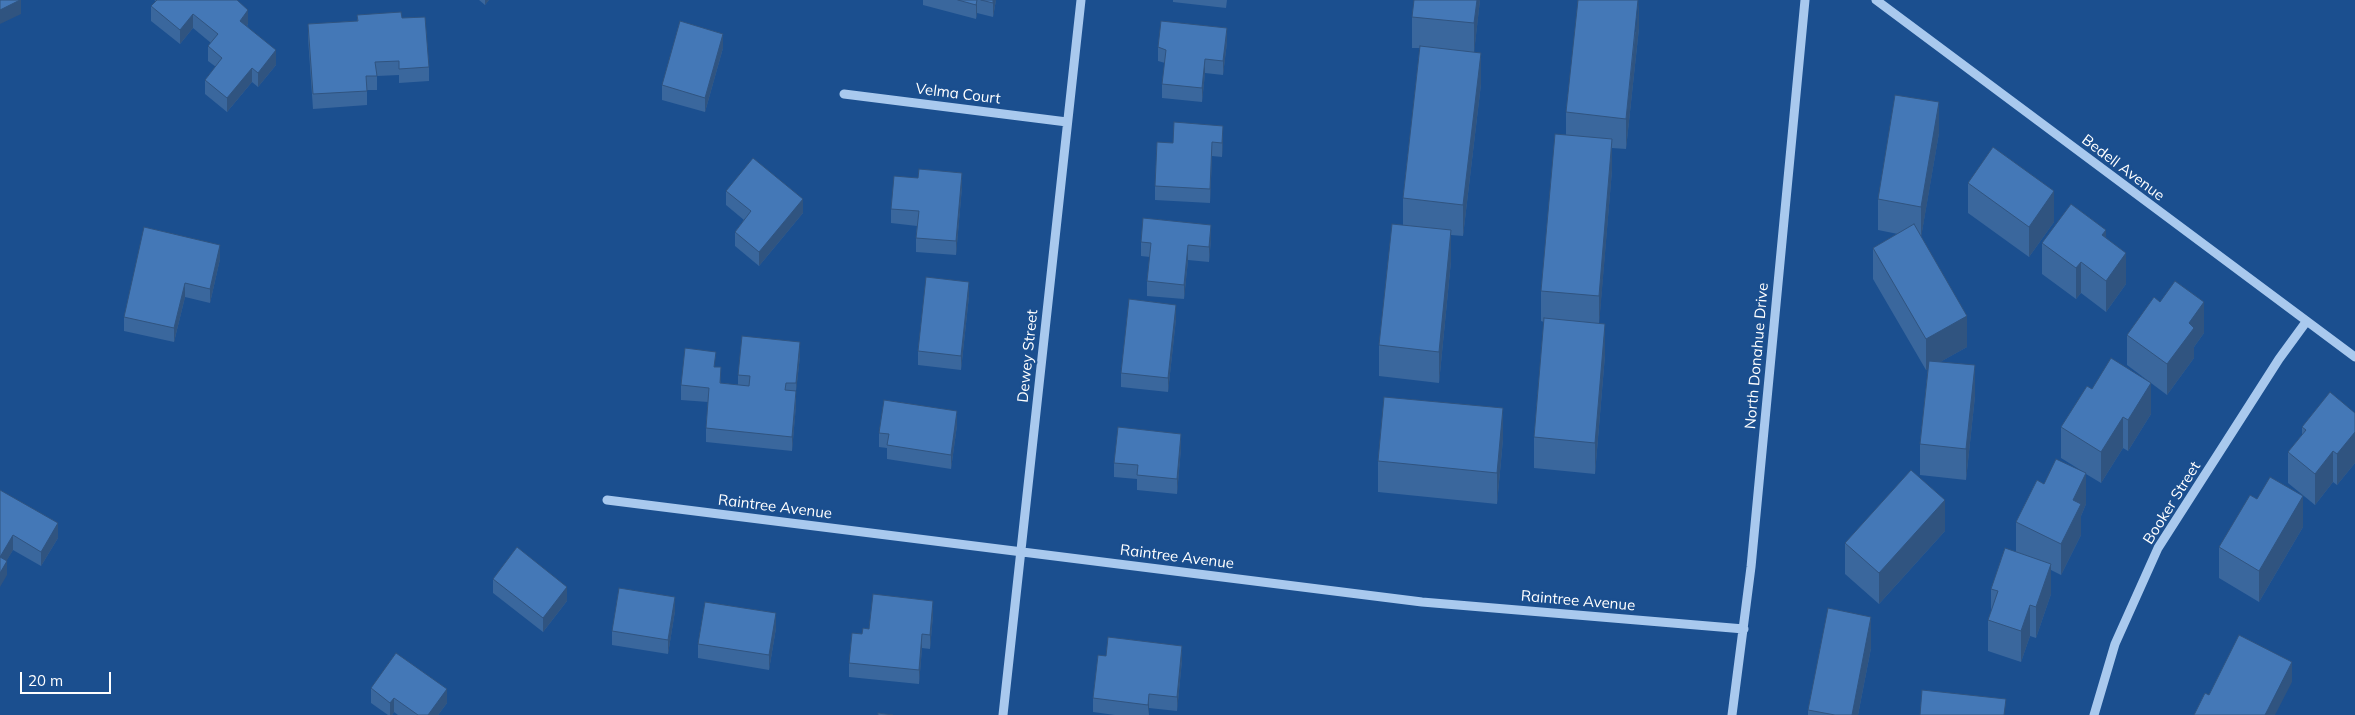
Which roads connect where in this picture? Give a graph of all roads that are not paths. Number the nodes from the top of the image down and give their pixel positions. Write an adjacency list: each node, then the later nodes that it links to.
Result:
1 (1081, 0): 5 (street, Dewey Street)
2 (1805, 0): 10 (street, North Donahue Drive)
3 (1876, 0): 6 (street, Bedell Avenue)
4 (844, 94): 5 (street, Velma Court)
5 (1067, 122): 9 (street, Dewey Street)
6 (2306, 322): 7 (street, Bedell Avenue); 13 (street, Booker Street)
7 (2355, 357)
8 (607, 500): 9 (street, Raintree Avenue)
9 (1020, 551): 10 (street, Raintree Avenue); 11 (street, Dewey Street)
10 (1744, 629): 12 (street, North Donahue Drive)
11 (1002, 715)
12 (1732, 715)
13 (2094, 715)

